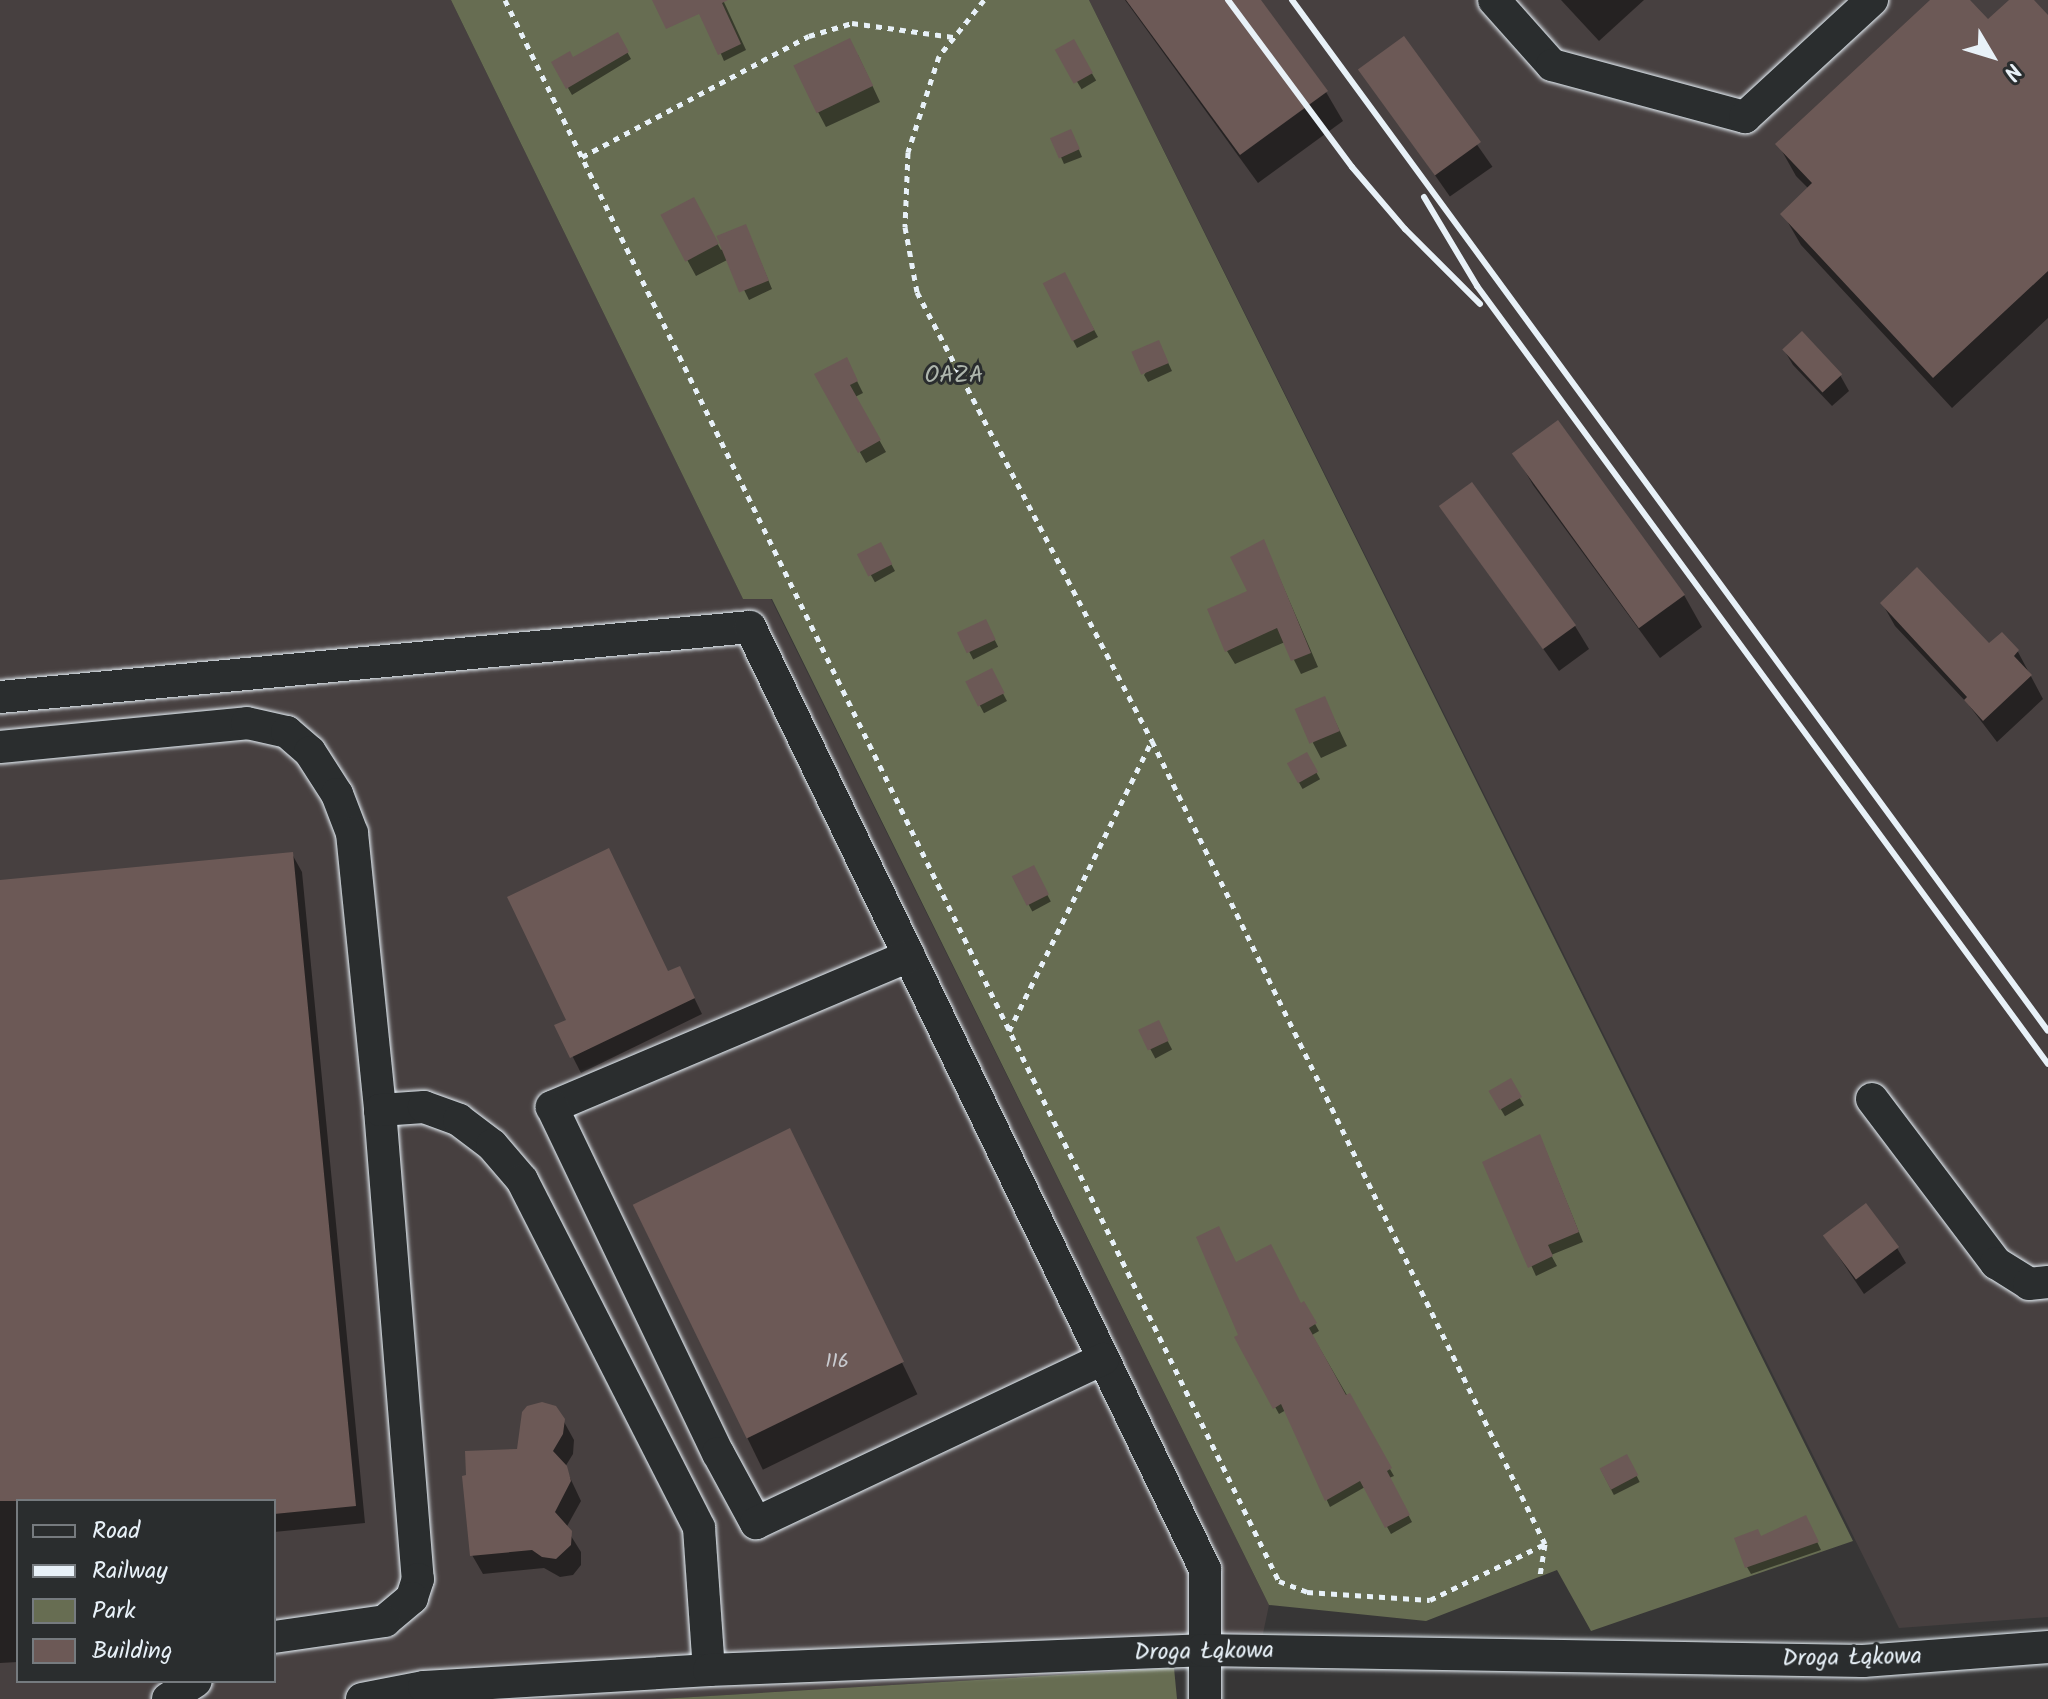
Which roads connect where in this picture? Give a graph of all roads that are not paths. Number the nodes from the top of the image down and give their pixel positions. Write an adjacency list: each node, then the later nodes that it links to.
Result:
1 (1494, 0): 2 (street)
2 (1872, 0)
3 (0, 697): 5 (street)
4 (0, 747): 7 (street)
5 (909, 956): 9 (street); 9 (street)
6 (1872, 1099): 8 (street)
7 (380, 1110): 10 (street); 13 (street)
8 (2048, 1282)
9 (1103, 1359): 12 (street)
10 (276, 1637)
11 (2048, 1647): 12 (street, Droga Łąkowa)
12 (1202, 1650): 13 (street, Droga Łąkowa); 17 (street)
13 (709, 1670): 16 (street, Droga Łąkowa)
14 (193, 1683): 15 (street)
15 (168, 1699)
16 (362, 1699)
17 (1205, 1699)

